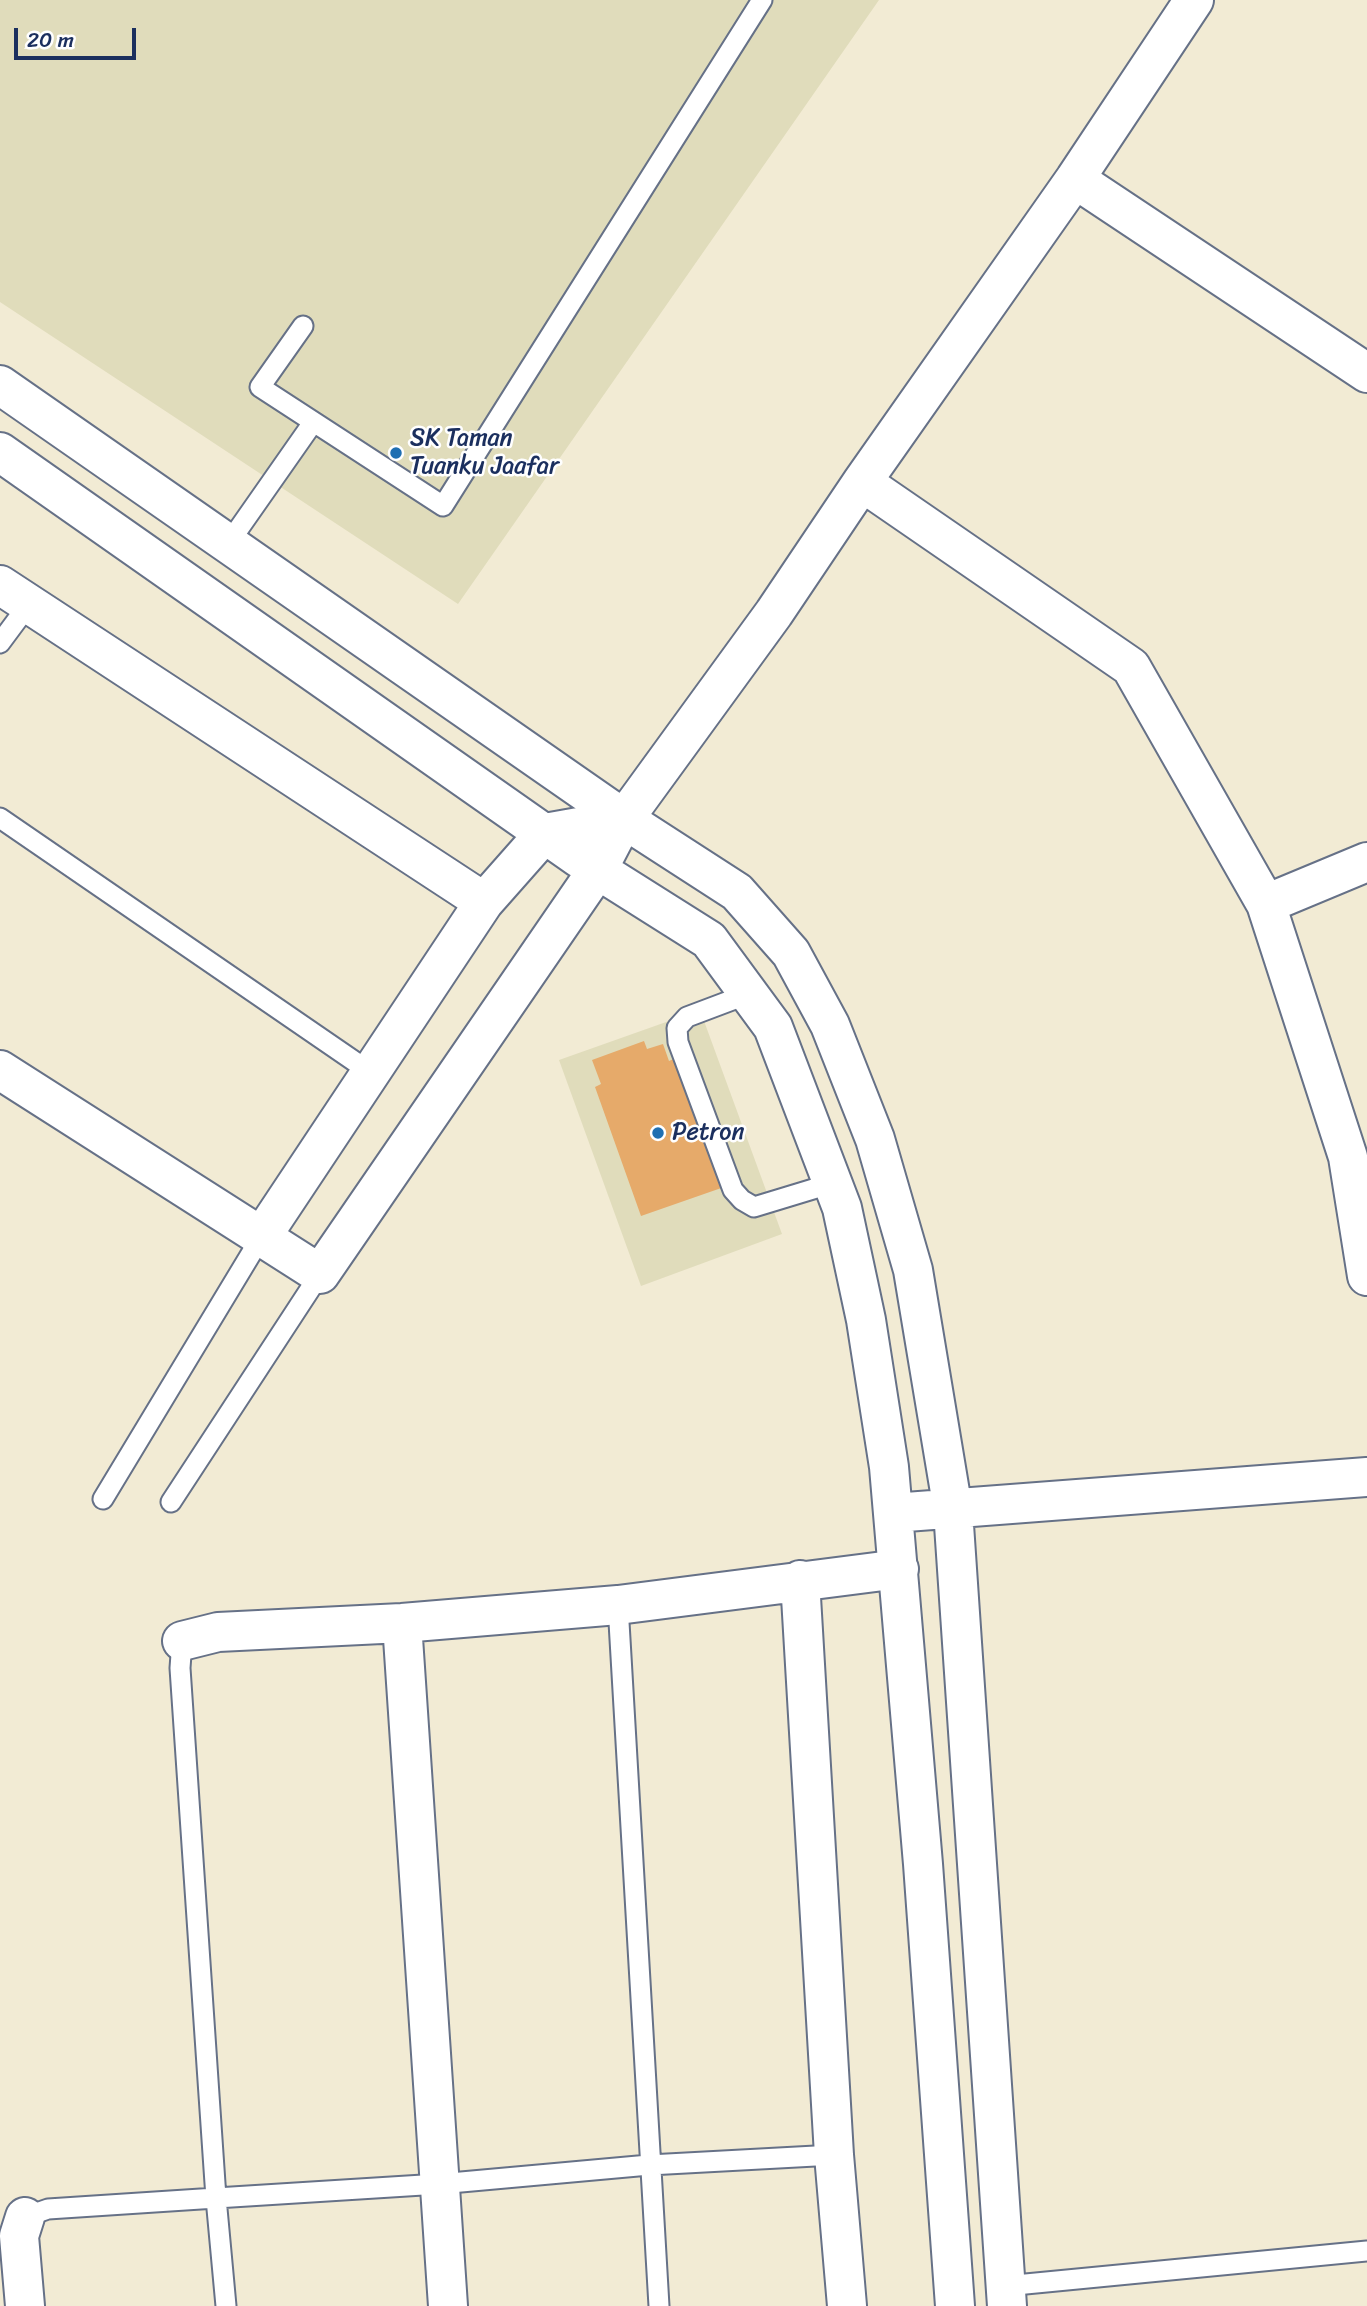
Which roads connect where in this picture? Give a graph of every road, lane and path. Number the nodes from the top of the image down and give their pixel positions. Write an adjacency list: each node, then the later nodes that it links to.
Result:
1 (762, 0): 7 (lane)
2 (1194, 0): 3 (street)
3 (1075, 179): 5 (street); 9 (street)
4 (303, 326): 7 (lane)
5 (1367, 373)
6 (0, 385): 10 (street)
7 (312, 424): 10 (lane)
8 (0, 452): 15 (street)
9 (862, 482): 14 (street); 19 (street)
10 (228, 544): 14 (street)
11 (14, 594): 12 (lane); 18 (street)
12 (0, 643)
13 (0, 818): 22 (lane)
14 (624, 819): 15 (street); 17 (street); 30 (street)
15 (545, 833): 17 (street); 18 (street)
16 (1367, 862): 19 (street)
17 (598, 869): 20 (street); 25 (street)
18 (484, 902): 22 (street)
19 (1266, 904): 26 (street)
20 (748, 994): 23 (street); 23 (lane)
21 (0, 1070): 24 (street)
22 (370, 1072): 24 (street)
23 (833, 1184): 31 (street)
24 (260, 1239): 25 (street); 28 (lane)
25 (320, 1274): 29 (lane)
26 (1367, 1276)
27 (1367, 1477): 30 (street)
28 (103, 1499)
29 (171, 1502)
30 (953, 1510): 31 (street); 43 (street)
31 (893, 1513): 32 (street)
32 (899, 1569): 33 (street); 49 (street)
33 (800, 1580): 34 (street); 37 (street)
34 (618, 1605): 35 (street); 38 (lane)
35 (402, 1623): 36 (street); 39 (street)
36 (182, 1641): 40 (lane)
37 (834, 2155): 38 (lane); 48 (street)
38 (649, 2165): 39 (lane); 47 (lane)
39 (439, 2184): 40 (lane); 46 (street)
40 (216, 2198): 41 (lane); 45 (lane)
41 (25, 2217): 44 (street)
42 (1367, 2251): 43 (lane)
43 (1006, 2296)
44 (25, 2306)
45 (226, 2306)
46 (448, 2306)
47 (659, 2306)
48 (847, 2306)
49 (955, 2306)

